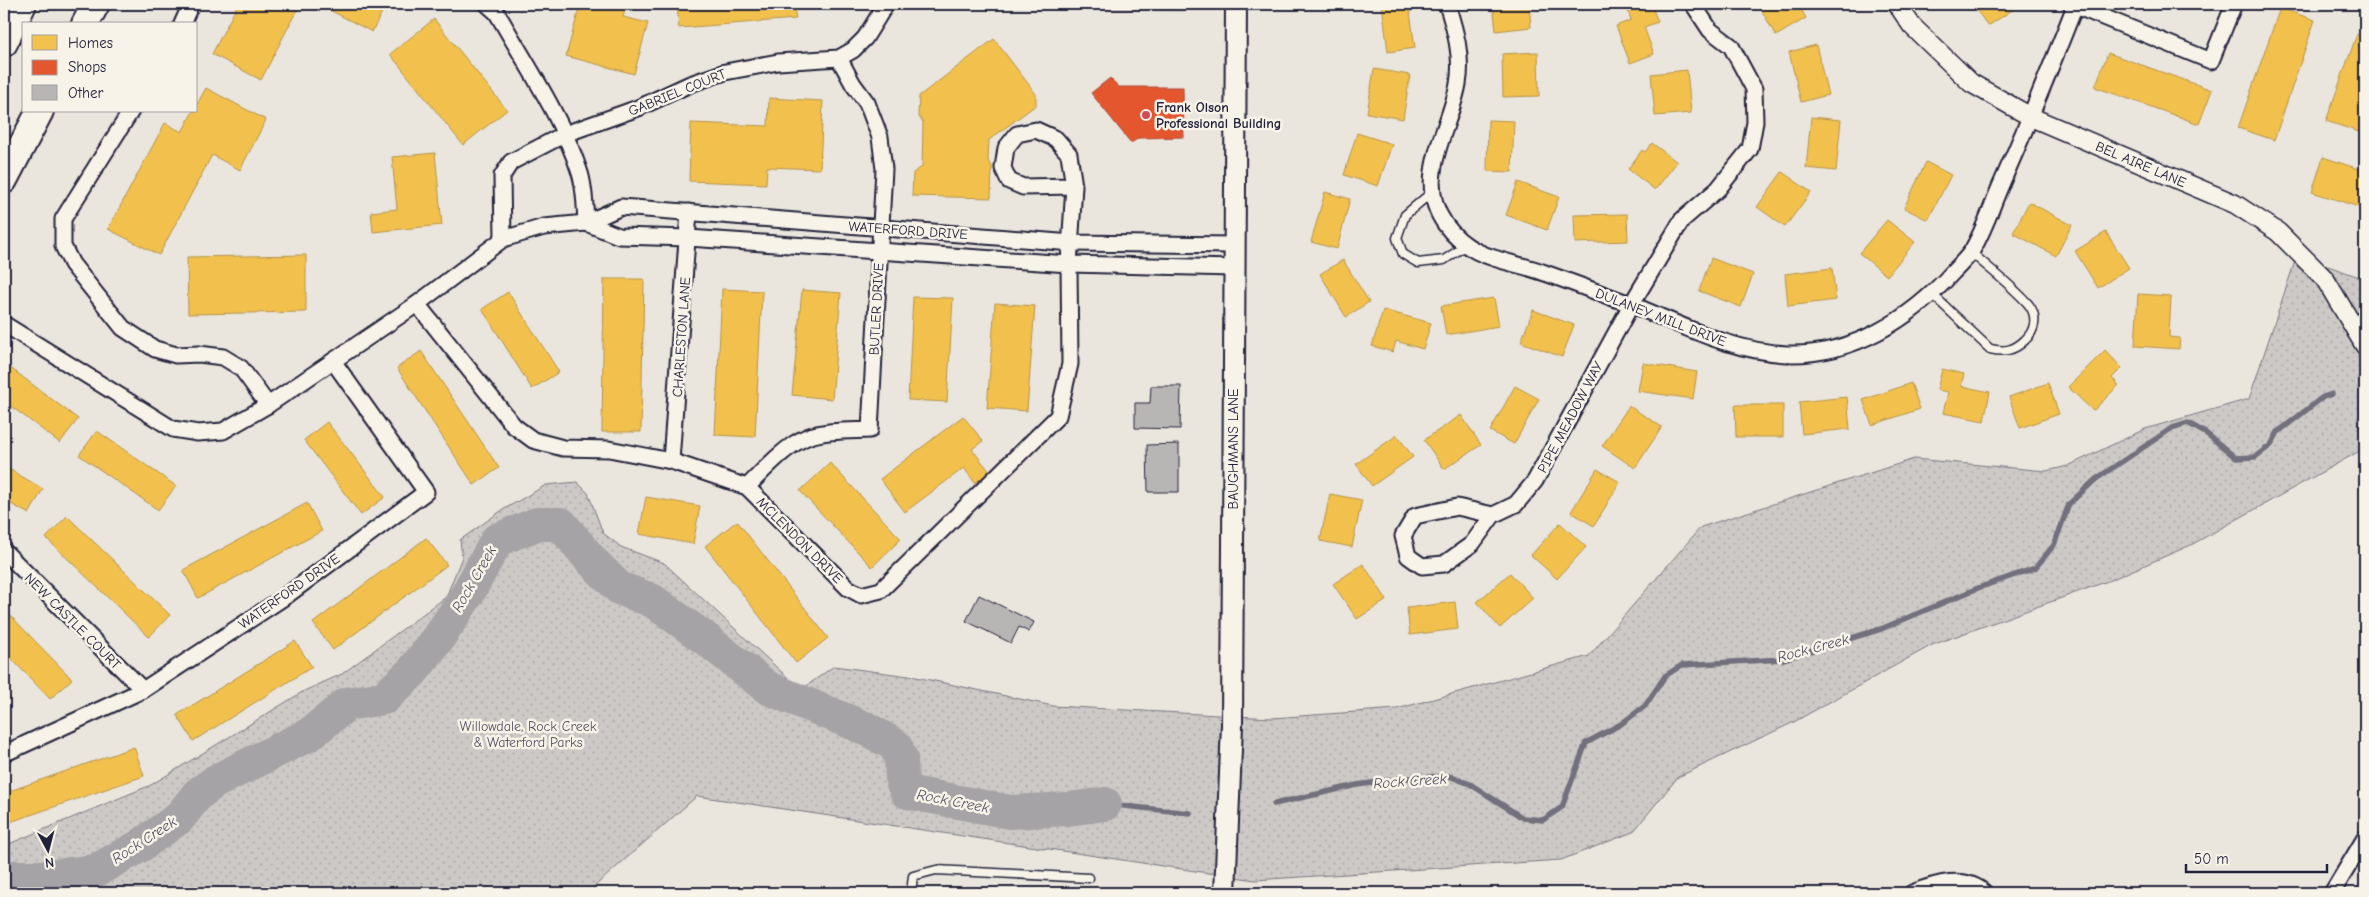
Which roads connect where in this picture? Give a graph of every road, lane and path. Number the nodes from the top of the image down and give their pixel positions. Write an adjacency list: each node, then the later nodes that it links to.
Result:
1 (23, 4): 14 (highway)
2 (96, 4): 12 (highway)
3 (191, 4): 13 (street)
4 (886, 4): 15 (street)
5 (1236, 4): 29 (main road, BAUGHMANS LANE)
6 (1447, 4): 22 (street, DULANEY MILL DRIVE)
7 (1693, 4): 37 (street, PIPE MEADOW WAY)
8 (1897, 4): 18 (street, BEL AIRE LANE)
9 (2234, 4): 10 (street)
10 (2075, 5): 18 (street, DULANEY MILL DRIVE)
11 (496, 7): 19 (street)
12 (86, 22)
13 (183, 22)
14 (4, 42)
15 (839, 58): 19 (street, GABRIEL COURT); 25 (street, BUTLER DRIVE)
16 (39, 112): 20 (highway)
17 (130, 112): 41 (street)
18 (2031, 118): 31 (street, DULANEY MILL DRIVE); 39 (street, BEL AIRE LANE)
19 (564, 134): 24 (street); 27 (street, GABRIEL COURT)
20 (4, 180)
21 (1074, 186): 21 (street); 28 (street, MCLENDON DRIVE)
22 (1432, 192): 30 (street, DULANEY MILL DRIVE); 30 (lane)
23 (689, 212): 24 (street, WATERFORD DRIVE); 25 (street, WATERFORD DRIVE); 26 (street, CHARLESTON LANE)
24 (586, 223): 26 (street, WATERFORD DRIVE); 27 (street, WATERFORD DRIVE)
25 (882, 229): 28 (street, WATERFORD DRIVE); 32 (street, BUTLER DRIVE)
26 (688, 238): 32 (street, WATERFORD DRIVE); 42 (street, CHARLESTON LANE)
27 (503, 239): 36 (street, WATERFORD DRIVE)
28 (1072, 243): 29 (street, WATERFORD DRIVE); 33 (street, MCLENDON DRIVE)
29 (1234, 245): 34 (main road, BAUGHMANS LANE)
30 (1465, 246): 37 (street, DULANEY MILL DRIVE)
31 (1971, 252): 35 (street, DULANEY MILL DRIVE); 35 (lane)
32 (879, 253): 33 (street, WATERFORD DRIVE); 43 (street, BUTLER DRIVE)
33 (1069, 264): 34 (street, WATERFORD DRIVE); 43 (street, MCLENDON DRIVE)
34 (1234, 268): 51 (main road, BAUGHMANS LANE)
35 (1933, 295): 37 (street, DULANEY MILL DRIVE)
36 (417, 304): 40 (street, WATERFORD DRIVE); 42 (street, MCLENDON DRIVE)
37 (1631, 305): 44 (street, PIPE MEADOW WAY)
38 (4, 324): 41 (street, WATERFORD DRIVE)
39 (2365, 346)
40 (333, 361): 41 (street, WATERFORD DRIVE); 46 (street, WATERFORD DRIVE)
41 (268, 405)
42 (671, 461): 43 (street, MCLENDON DRIVE)
43 (747, 487)
44 (1493, 515): 44 (street, PIPE MEADOW WAY)
45 (4, 551): 46 (street, NEW CASTLE COURT)
46 (143, 690): 47 (street, WATERFORD DRIVE)
47 (4, 752)
48 (2365, 838): 54 (street)
49 (1089, 878): 50 (lane)
50 (911, 893)
51 (1225, 893)
52 (1912, 893): 53 (street)
53 (1985, 893)
54 (2332, 893)

